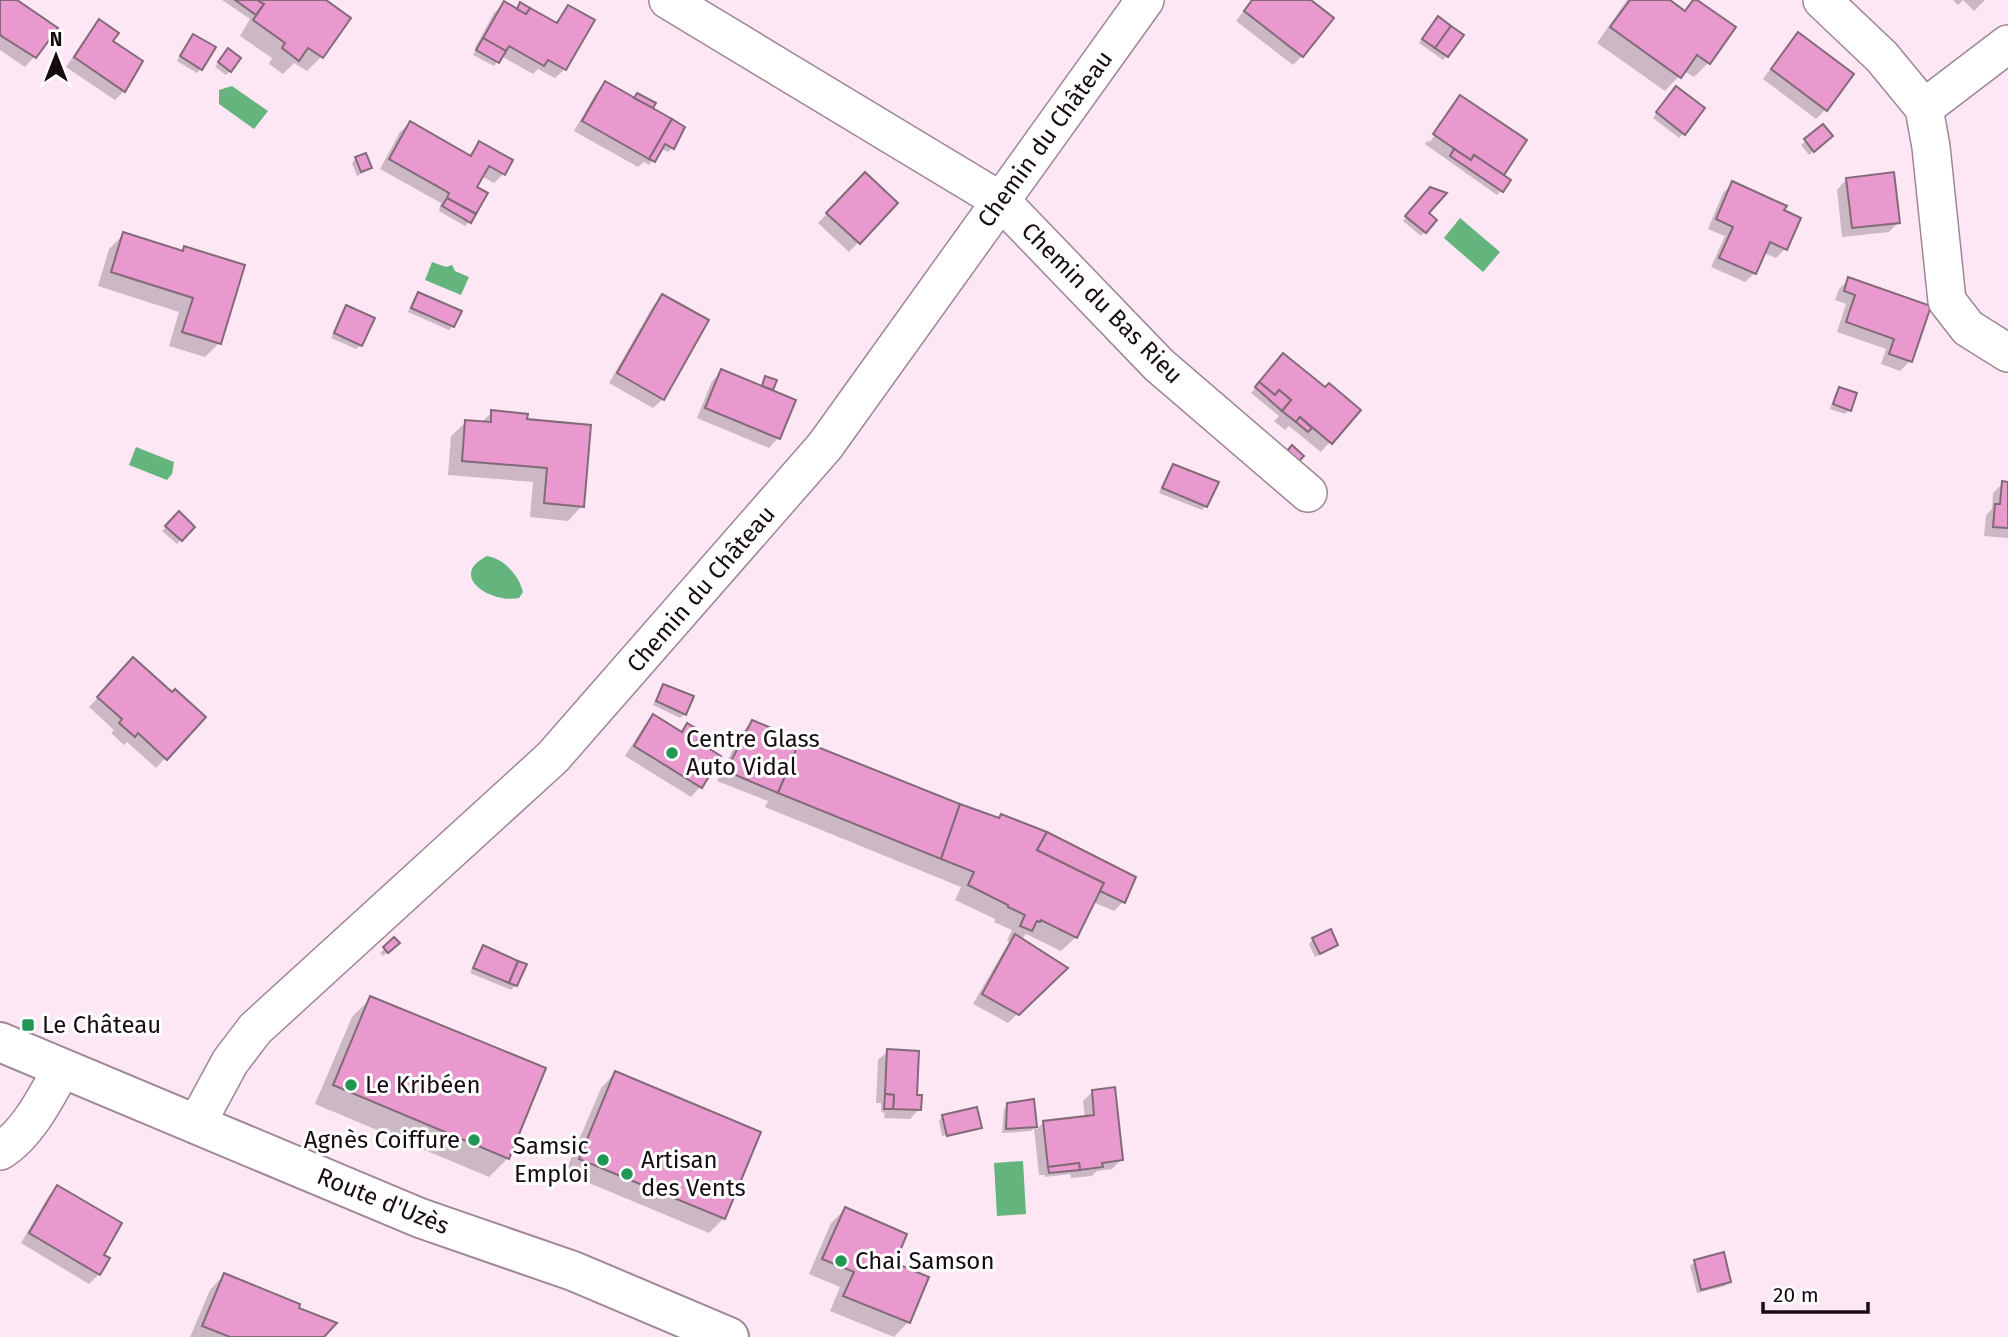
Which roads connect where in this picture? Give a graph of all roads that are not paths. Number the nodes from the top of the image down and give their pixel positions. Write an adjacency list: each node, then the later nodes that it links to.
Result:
1 (668, 0): 6 (street, Chemin du Bas Rieu)
2 (1145, 0): 6 (street, Chemin du Château)
3 (1822, 0): 5 (street)
4 (2008, 44): 5 (street)
5 (1924, 108): 7 (street)
6 (1001, 201): 8 (street, Chemin du Bas Rieu); 11 (street, Chemin du Château)
7 (2008, 353)
8 (1308, 493)
9 (0, 1042): 10 (main road, Route d'Uzès)
10 (62, 1068): 11 (main road, Route d'Uzès); 12 (street)
11 (197, 1123): 13 (main road, Route d'Uzès)
12 (0, 1150)
13 (729, 1337)

